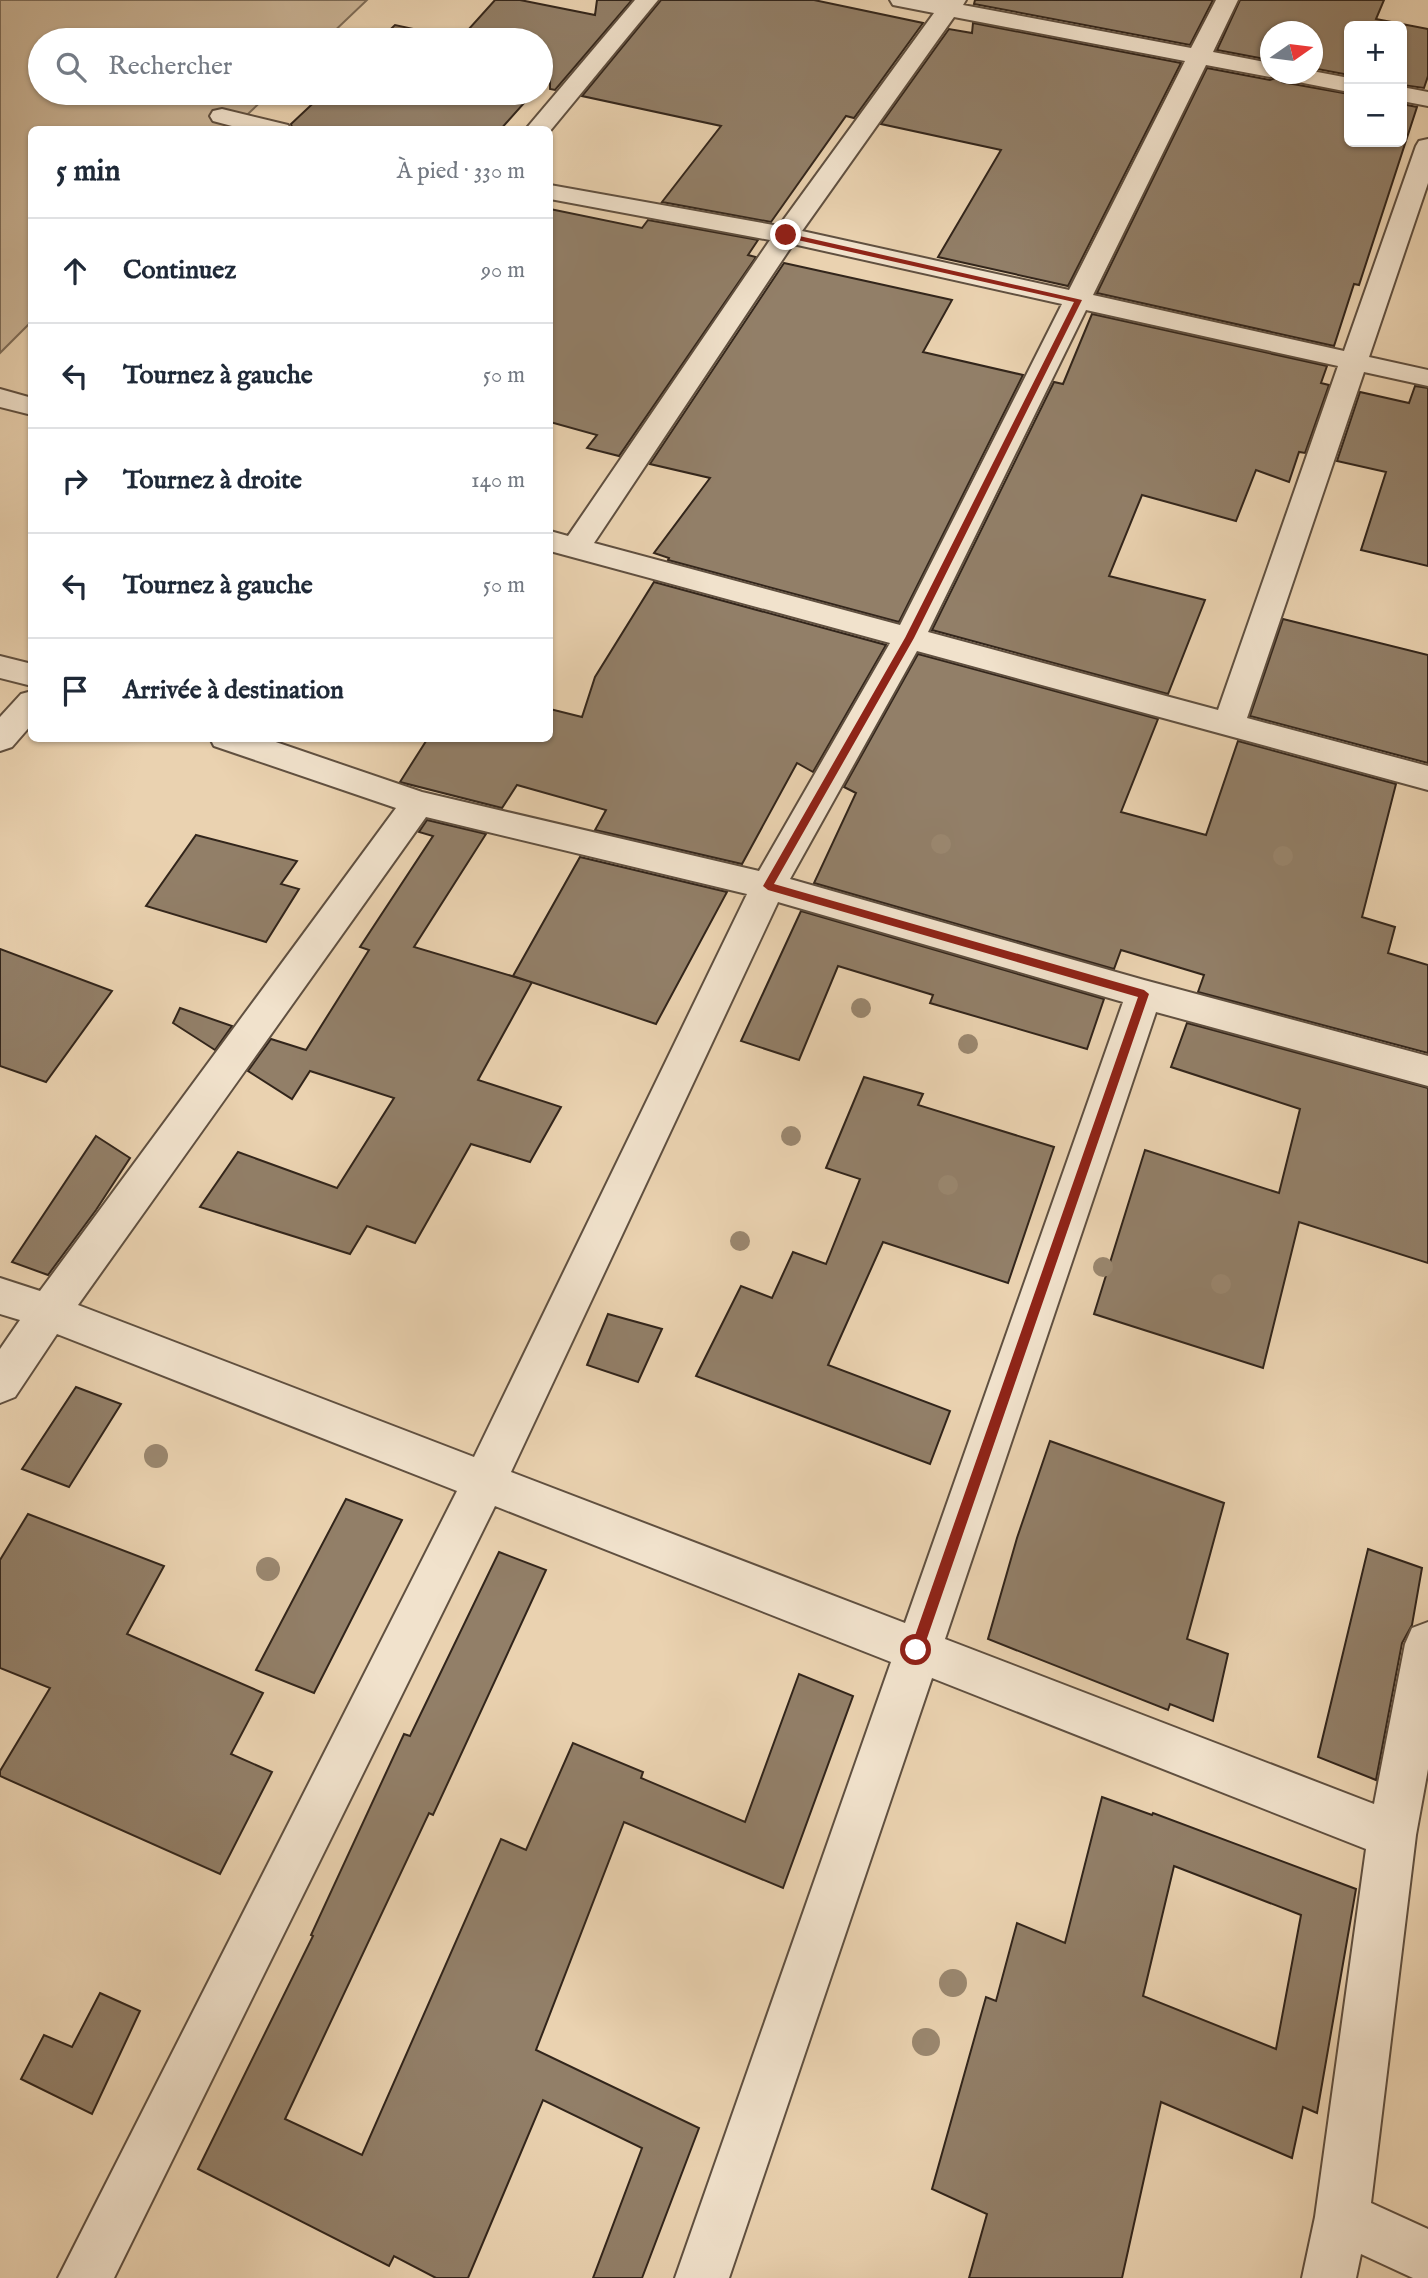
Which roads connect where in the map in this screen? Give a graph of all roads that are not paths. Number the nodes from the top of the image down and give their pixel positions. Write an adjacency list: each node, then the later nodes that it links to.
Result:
1 (647, 0): 13 (street)
2 (901, 0): 4 (street)
3 (1227, 0): 5 (street)
4 (952, 4): 5 (street); 16 (street)
5 (1201, 57): 6 (street); 17 (street)
6 (1260, 68)
7 (1323, 80): 8 (street)
8 (1344, 84)
9 (1407, 95): 10 (street)
10 (1428, 99)
11 (222, 116): 12 (street)
12 (263, 126)
13 (540, 126)
14 (1428, 146): 18 (street)
15 (553, 193): 16 (street)
16 (786, 235): 17 (street); 22 (street)
17 (1078, 300): 18 (street); 23 (street)
18 (1354, 362): 19 (street); 27 (street)
19 (1428, 378)
20 (0, 398): 21 (street)
21 (28, 406)
22 (562, 545): 23 (street)
23 (909, 638): 27 (street); 32 (street)
24 (0, 667): 25 (street)
25 (28, 674)
26 (28, 707): 28 (street)
27 (1228, 724): 30 (street)
28 (0, 739)
29 (238, 742): 31 (street)
30 (1428, 778)
31 (418, 803): 32 (street); 36 (street)
32 (768, 886): 33 (street); 38 (street)
33 (1144, 994): 34 (street); 40 (street)
34 (1428, 1071)
35 (0, 1296): 36 (street)
36 (50, 1312): 37 (street); 38 (street)
37 (0, 1384)
38 (485, 1482): 40 (street); 44 (street)
39 (1428, 1644): 41 (street)
40 (916, 1650): 41 (street); 45 (street)
41 (1392, 1835): 42 (street)
42 (1342, 2217): 43 (street); 46 (street)
43 (1428, 2257)
44 (85, 2278)
45 (702, 2278)
46 (1329, 2278)

